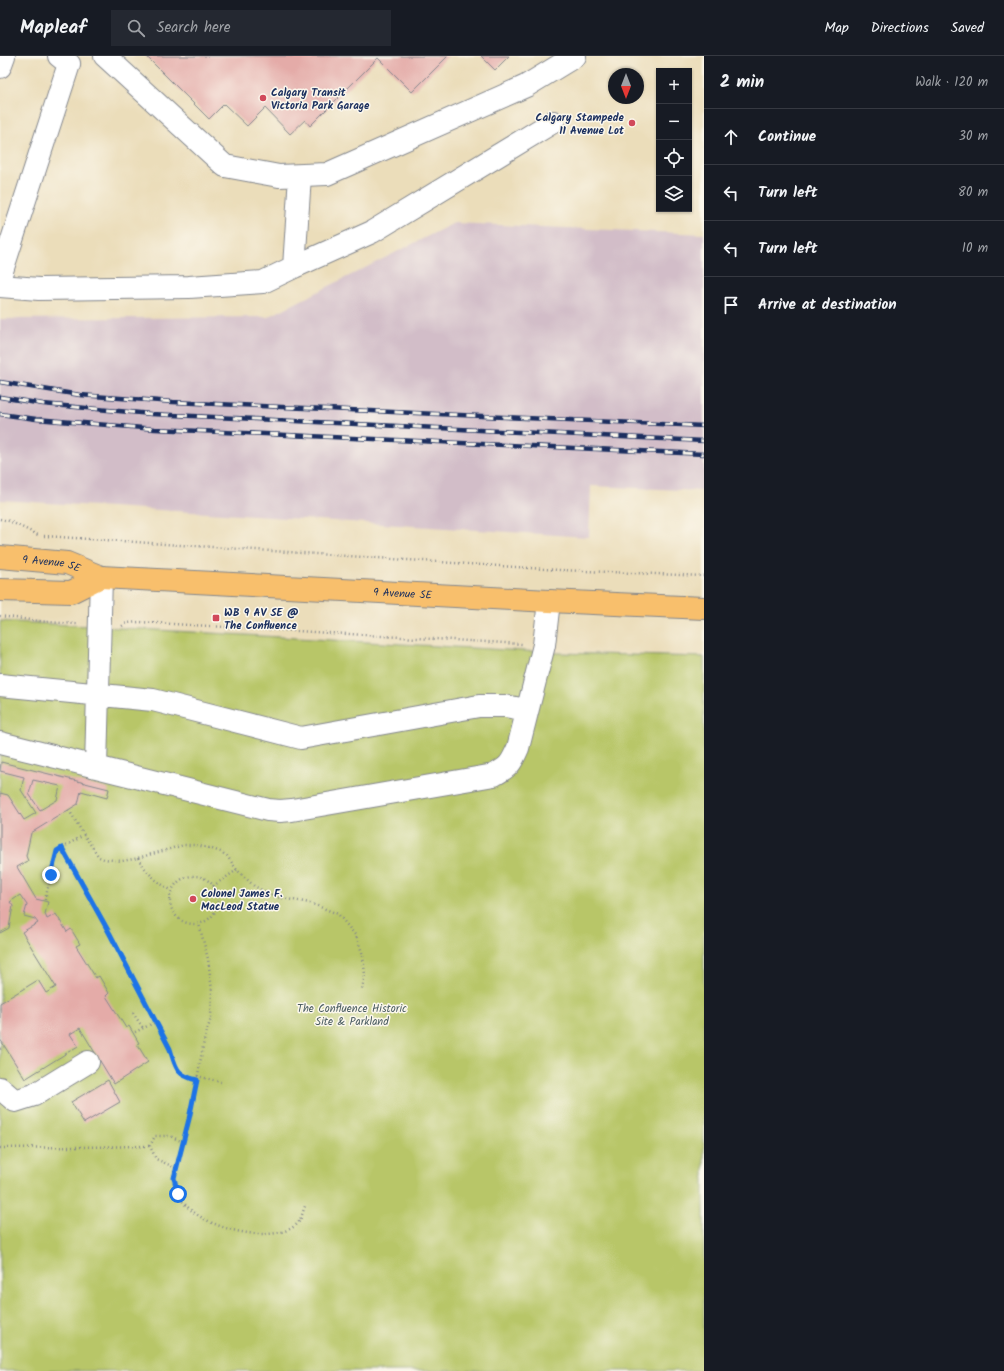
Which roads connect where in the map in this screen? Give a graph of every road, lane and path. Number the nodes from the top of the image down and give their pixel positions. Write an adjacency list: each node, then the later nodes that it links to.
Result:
1 (4, 56): 5 (lane)
2 (59, 56): 9 (lane)
3 (105, 56): 7 (lane)
4 (575, 56): 7 (lane)
5 (0, 67)
6 (553, 122): 8 (lane)
7 (300, 176): 8 (lane)
8 (294, 267): 10 (lane)
9 (0, 277)
10 (0, 286)
11 (0, 519): 13 (path)
12 (29, 535): 13 (path)
13 (40, 536): 15 (path)
14 (0, 557): 16 (main road, 9 Avenue SE)
15 (704, 576)
16 (101, 577): 17 (main road, 9 Avenue SE); 18 (main road, 9 Avenue SE); 21 (lane)
17 (0, 590)
18 (549, 601): 19 (main road, 9 Avenue SE); 22 (lane)
19 (704, 608)
20 (0, 616): 21 (path)
21 (100, 625): 22 (path); 24 (lane)
22 (544, 645): 25 (lane)
23 (0, 685): 24 (lane)
24 (98, 694): 25 (lane); 27 (lane)
25 (527, 710): 27 (lane)
26 (0, 743): 27 (lane)
27 (96, 766)
28 (69, 810): 29 (path)
29 (84, 835): 30 (path); 31 (path)
30 (62, 848): 33 (path); 41 (path)
31 (138, 858): 32 (path); 36 (path)
32 (237, 870): 35 (path); 39 (path)
33 (51, 875): 34 (path); 37 (path)
34 (55, 881)
35 (213, 886): 36 (path); 38 (path)
36 (171, 890): 38 (path)
37 (45, 900)
38 (198, 924): 47 (path)
39 (362, 989)
40 (133, 1013): 42 (path)
41 (156, 1022): 42 (path); 47 (path)
42 (143, 1028): 43 (path)
43 (135, 1032)
44 (4, 1047): 45 (path)
45 (0, 1049)
46 (88, 1062): 49 (lane)
47 (197, 1078): 48 (path); 50 (path)
48 (221, 1082)
49 (5, 1100)
50 (183, 1142): 51 (path); 53 (path)
51 (150, 1146): 52 (path); 53 (path)
52 (0, 1148)
53 (176, 1168): 54 (path)
54 (305, 1206)

